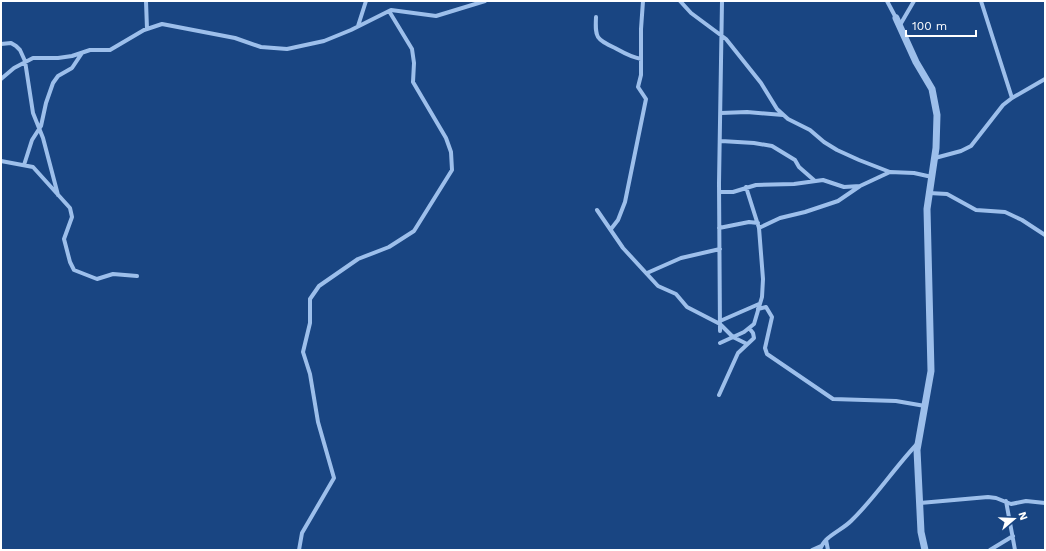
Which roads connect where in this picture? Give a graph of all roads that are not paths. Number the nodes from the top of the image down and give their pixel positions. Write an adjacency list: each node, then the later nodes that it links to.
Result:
1 (146, 1): 15 (street)
2 (366, 1): 14 (street)
3 (485, 1): 10 (street)
4 (643, 1): 19 (street)
5 (680, 1): 16 (street)
6 (722, 1): 16 (street)
7 (887, 1): 12 (street)
8 (914, 1): 13 (street)
9 (981, 1): 23 (street)
10 (389, 11): 14 (street); 64 (street)
11 (596, 17): 19 (street)
12 (896, 18): 13 (street)
13 (900, 25): 28 (street)
14 (358, 26): 15 (street)
15 (147, 29): 18 (street)
16 (722, 35): 24 (street); 25 (street)
17 (1, 44): 20 (street)
18 (82, 53): 20 (street); 26 (street)
19 (641, 59): 43 (street)
20 (25, 61): 21 (street); 26 (street)
21 (1, 78)
22 (1045, 79): 23 (street)
23 (1012, 98): 28 (street)
24 (721, 113): 25 (street); 27 (street)
25 (783, 115): 31 (street)
26 (40, 129): 30 (street); 38 (street)
27 (721, 141): 33 (street); 36 (street)
28 (935, 158): 32 (street)
29 (1, 161): 30 (street)
30 (24, 165): 38 (street)
31 (890, 172): 32 (street); 34 (street)
32 (932, 177): 37 (street)
33 (815, 181): 34 (street); 35 (street)
34 (860, 186): 42 (street)
35 (746, 188): 36 (street); 40 (street)
36 (719, 192): 41 (street)
37 (929, 192): 44 (street); 56 (street)
38 (58, 196): 47 (street)
39 (597, 210): 43 (street)
40 (758, 223): 41 (street); 42 (street)
41 (719, 228): 45 (street)
42 (759, 228): 48 (street)
43 (611, 229): 46 (street)
44 (1045, 235)
45 (720, 249): 46 (street); 49 (street)
46 (647, 273): 49 (street)
47 (137, 276)
48 (759, 306): 49 (street); 50 (street); 56 (street)
49 (720, 322): 51 (street); 52 (street)
50 (749, 328): 52 (street); 54 (street)
51 (720, 331)
52 (732, 337): 53 (street); 54 (street)
53 (720, 343)
54 (747, 344): 55 (street)
55 (719, 396)
56 (925, 406): 57 (street)
57 (918, 443): 60 (street); 62 (street)
58 (1006, 501): 59 (street); 60 (street); 61 (street)
59 (1045, 502)
60 (920, 503): 67 (street)
61 (1013, 536): 68 (street); 69 (street)
62 (826, 540): 63 (street); 66 (street)
63 (820, 548): 65 (street)
64 (299, 550)
65 (812, 550)
66 (828, 550)
67 (925, 550)
68 (990, 550)
69 (1015, 550)

